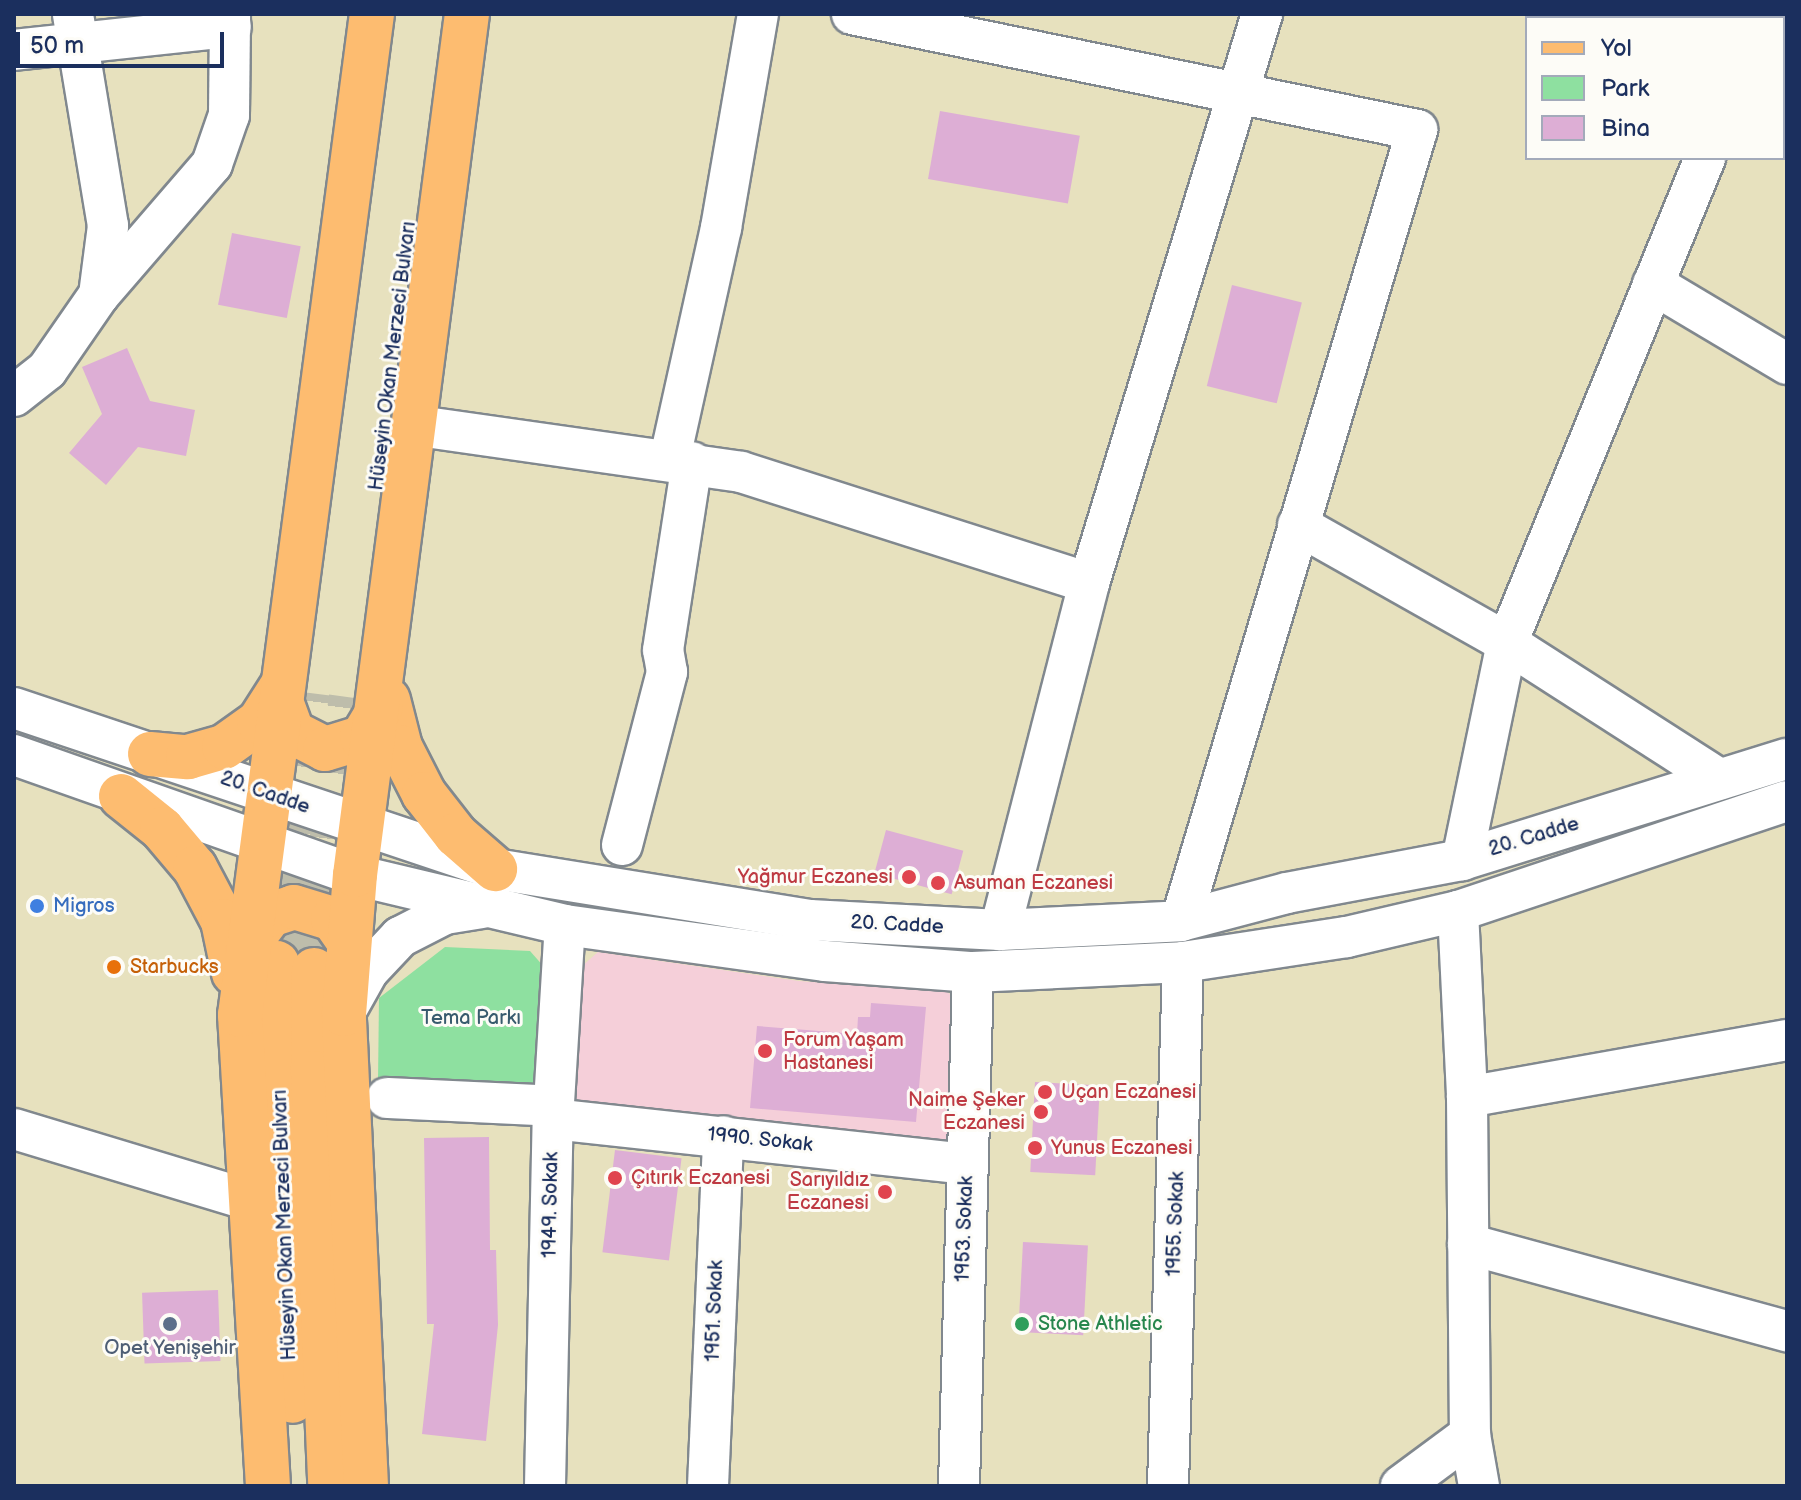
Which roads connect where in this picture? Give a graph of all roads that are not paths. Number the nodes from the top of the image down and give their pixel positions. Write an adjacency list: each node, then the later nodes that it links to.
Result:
1 (372, 14): 23 (main road)
2 (402, 14): 23 (main road, Hüseyin Okan Merzeci Bulvarı)
3 (437, 14): 23 (main road, Hüseyin Okan Merzeci Bulvarı)
4 (467, 14): 18 (main road)
5 (758, 14): 19 (street)
6 (852, 14): 10 (street)
7 (1262, 14): 12 (street)
8 (230, 20): 9 (street); 15 (street)
9 (75, 27): 11 (street); 15 (street)
10 (1010, 29): 12 (street)
11 (14, 50)
12 (1240, 91): 20 (street); 21 (street)
13 (1704, 160): 14 (street)
14 (1653, 284): 16 (street); 22 (street)
15 (99, 295): 17 (street)
16 (1787, 364)
17 (14, 396)
18 (412, 425): 19 (street); 23 (main road)
19 (681, 460): 21 (street); 34 (street)
20 (1298, 525): 22 (street); 39 (street)
21 (1089, 583): 41 (street)
22 (1507, 643): 28 (street); 35 (street)
23 (333, 689): 25 (main road); 29 (main road); 32 (main road); 37 (main road)
24 (14, 708): 25 (street, 20. Cadde)
25 (150, 754): 29 (street, 20. Cadde)
26 (14, 755): 30 (street, 20. Cadde)
27 (1787, 759): 28 (street, 20. Cadde)
28 (1719, 779): 35 (street, 20. Cadde)
29 (267, 794): 32 (street, 20. Cadde); 33 (main road)
30 (121, 796): 33 (street, 20. Cadde); 47 (main road)
31 (1777, 814): 38 (street, 20. Cadde)
32 (364, 825): 36 (main road); 37 (street, 20. Cadde)
33 (261, 845): 36 (street, 20. Cadde); 43 (main road)
34 (622, 845)
35 (1462, 860): 39 (street, 20. Cadde)
36 (355, 875): 37 (street, 20. Cadde); 42 (main road)
37 (495, 888): 40 (street, 20. Cadde); 41 (street, 20. Cadde); 46 (street)
38 (1458, 911): 44 (street, 20. Cadde); 49 (street)
39 (1181, 921): 41 (street, 20. Cadde)
40 (565, 925): 45 (street, 20. Cadde); 51 (street, 1949. Sokak)
41 (1000, 930)
42 (349, 942): 43 (main road); 46 (main road)
43 (279, 960): 47 (main road); 60 (main road, Hüseyin Okan Merzeci Bulvarı); 61 (main road, Hüseyin Okan Merzeci Bulvarı)
44 (1183, 962): 45 (street, 20. Cadde); 66 (street, 1955. Sokak)
45 (973, 972): 54 (street, 1953. Sokak)
46 (344, 1014): 62 (main road)
47 (240, 1015): 55 (main road)
48 (1787, 1040): 49 (street)
49 (1467, 1097): 56 (street)
50 (387, 1098): 51 (street, 1990. Sokak)
51 (554, 1112): 53 (street, 1990. Sokak); 63 (street, 1949. Sokak)
52 (14, 1129): 55 (street)
53 (723, 1136): 54 (street, 1990. Sokak); 64 (street, 1951. Sokak)
54 (967, 1164): 65 (street, 1953. Sokak)
55 (249, 1200): 59 (main road)
56 (1468, 1244): 57 (street); 58 (street)
57 (1787, 1331)
58 (1470, 1435): 67 (street); 68 (street)
59 (268, 1486)
60 (296, 1486)
61 (330, 1486)
62 (366, 1486)
63 (545, 1486)
64 (708, 1486)
65 (959, 1486)
66 (1168, 1486)
67 (1401, 1486)
68 (1479, 1486)

